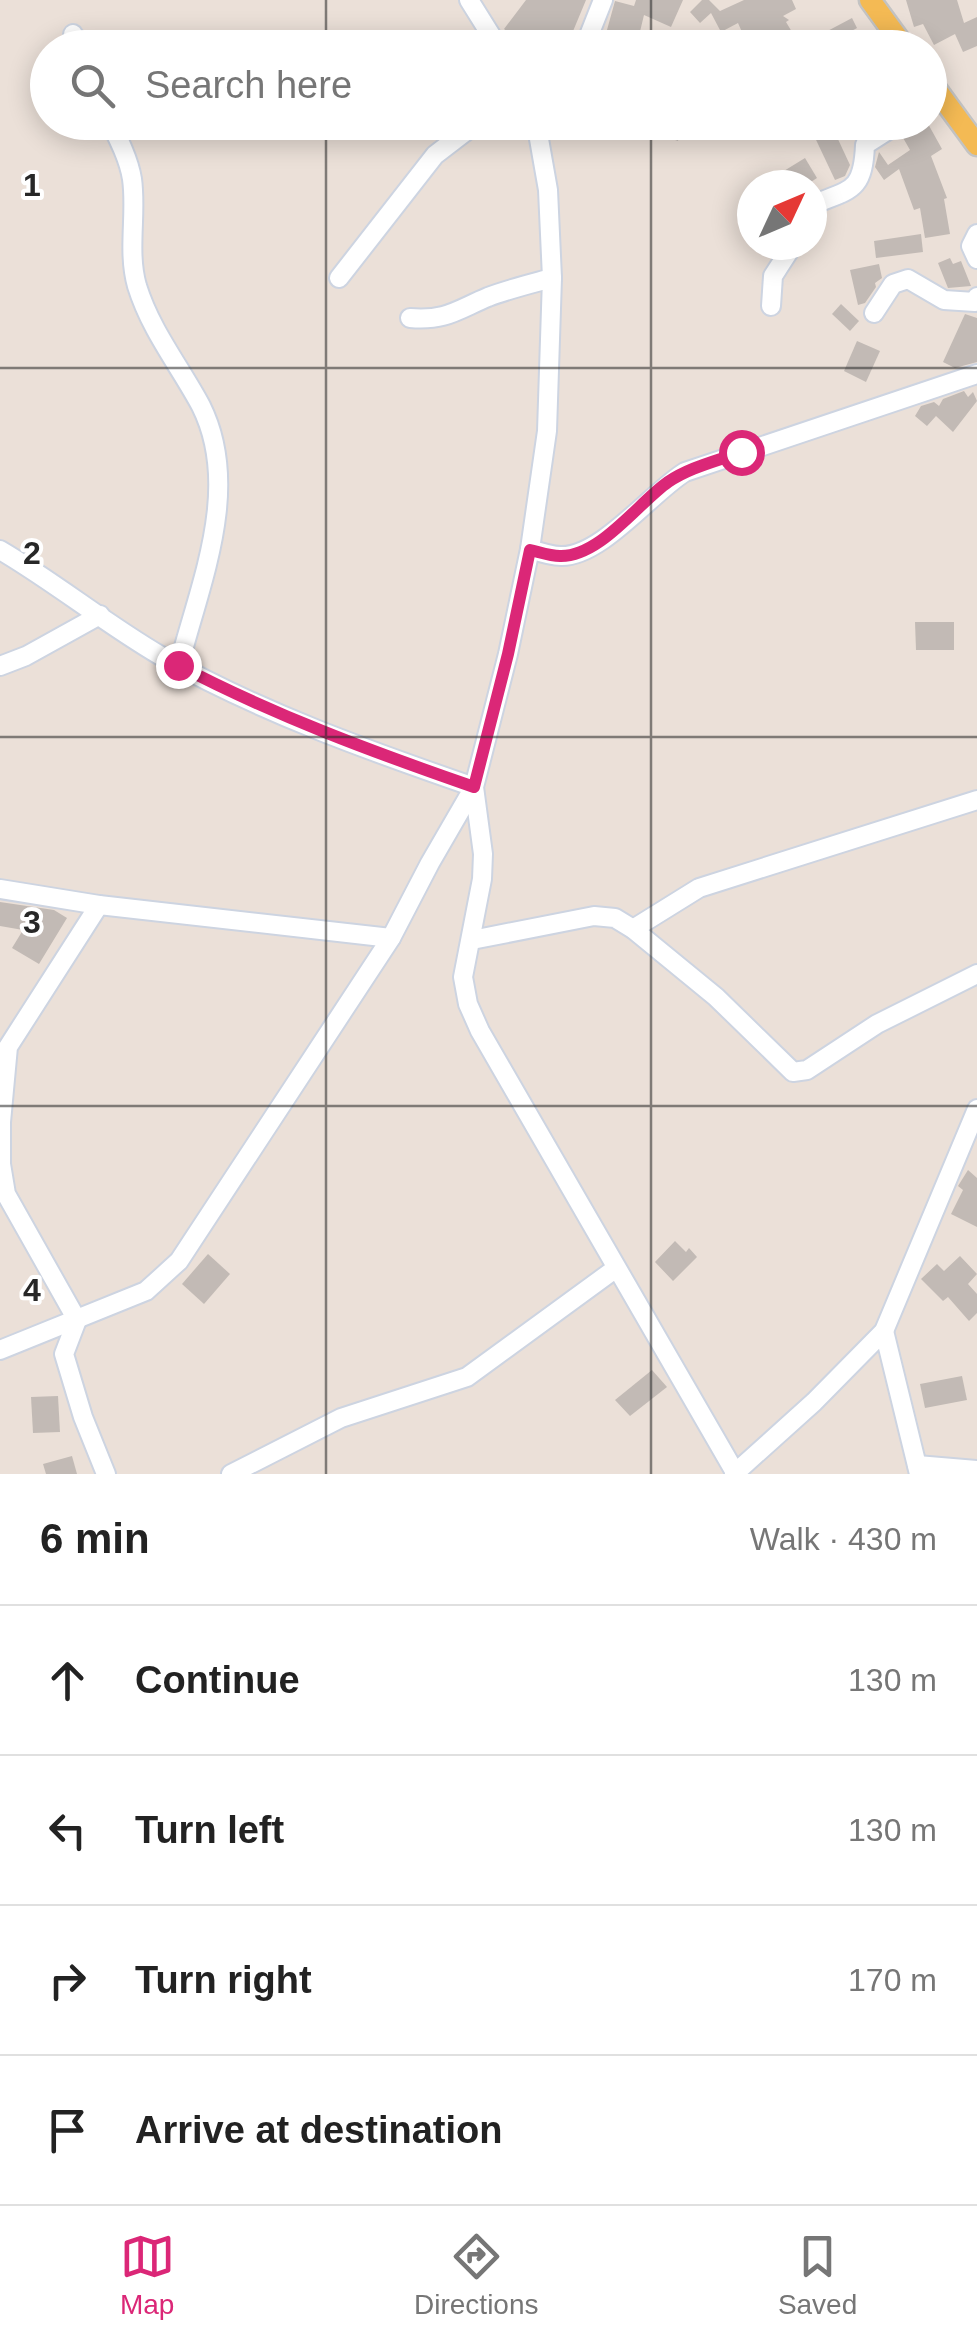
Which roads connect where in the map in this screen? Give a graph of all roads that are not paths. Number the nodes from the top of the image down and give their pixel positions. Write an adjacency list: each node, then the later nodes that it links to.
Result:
1 (470, 0): 4 (street)
2 (603, 0): 5 (street)
3 (870, 0): 6 (main road)
4 (488, 30)
5 (591, 30)
6 (892, 30)
7 (947, 110): 12 (main road)
8 (117, 140): 27 (street)
9 (455, 140): 17 (street)
10 (542, 140): 18 (street)
11 (874, 140): 13 (street)
12 (977, 145)
13 (827, 200)
14 (977, 234): 15 (street)
15 (977, 259)
16 (783, 260): 20 (street)
17 (339, 278)
18 (552, 278): 22 (street); 25 (street)
19 (977, 297): 21 (street)
20 (772, 306)
21 (874, 313)
22 (410, 318)
23 (977, 374): 25 (street)
24 (0, 550): 26 (street)
25 (530, 550): 29 (street)
26 (100, 615): 27 (street); 28 (street)
27 (178, 665): 29 (street)
28 (0, 666)
29 (474, 787): 34 (street); 35 (street)
30 (977, 800): 33 (street)
31 (0, 889): 32 (street)
32 (100, 905): 34 (street); 37 (street)
33 (634, 929): 35 (street); 36 (street)
34 (392, 938): 40 (street)
35 (472, 940): 39 (street)
36 (977, 974)
37 (4, 1047): 40 (street)
38 (977, 1109): 41 (street)
39 (615, 1268): 46 (street); 47 (street)
40 (77, 1320): 42 (street); 45 (street)
41 (884, 1331): 43 (street); 47 (street)
42 (0, 1350)
43 (918, 1469): 44 (street)
44 (977, 1470)
45 (106, 1474)
46 (230, 1474)
47 (735, 1474)

